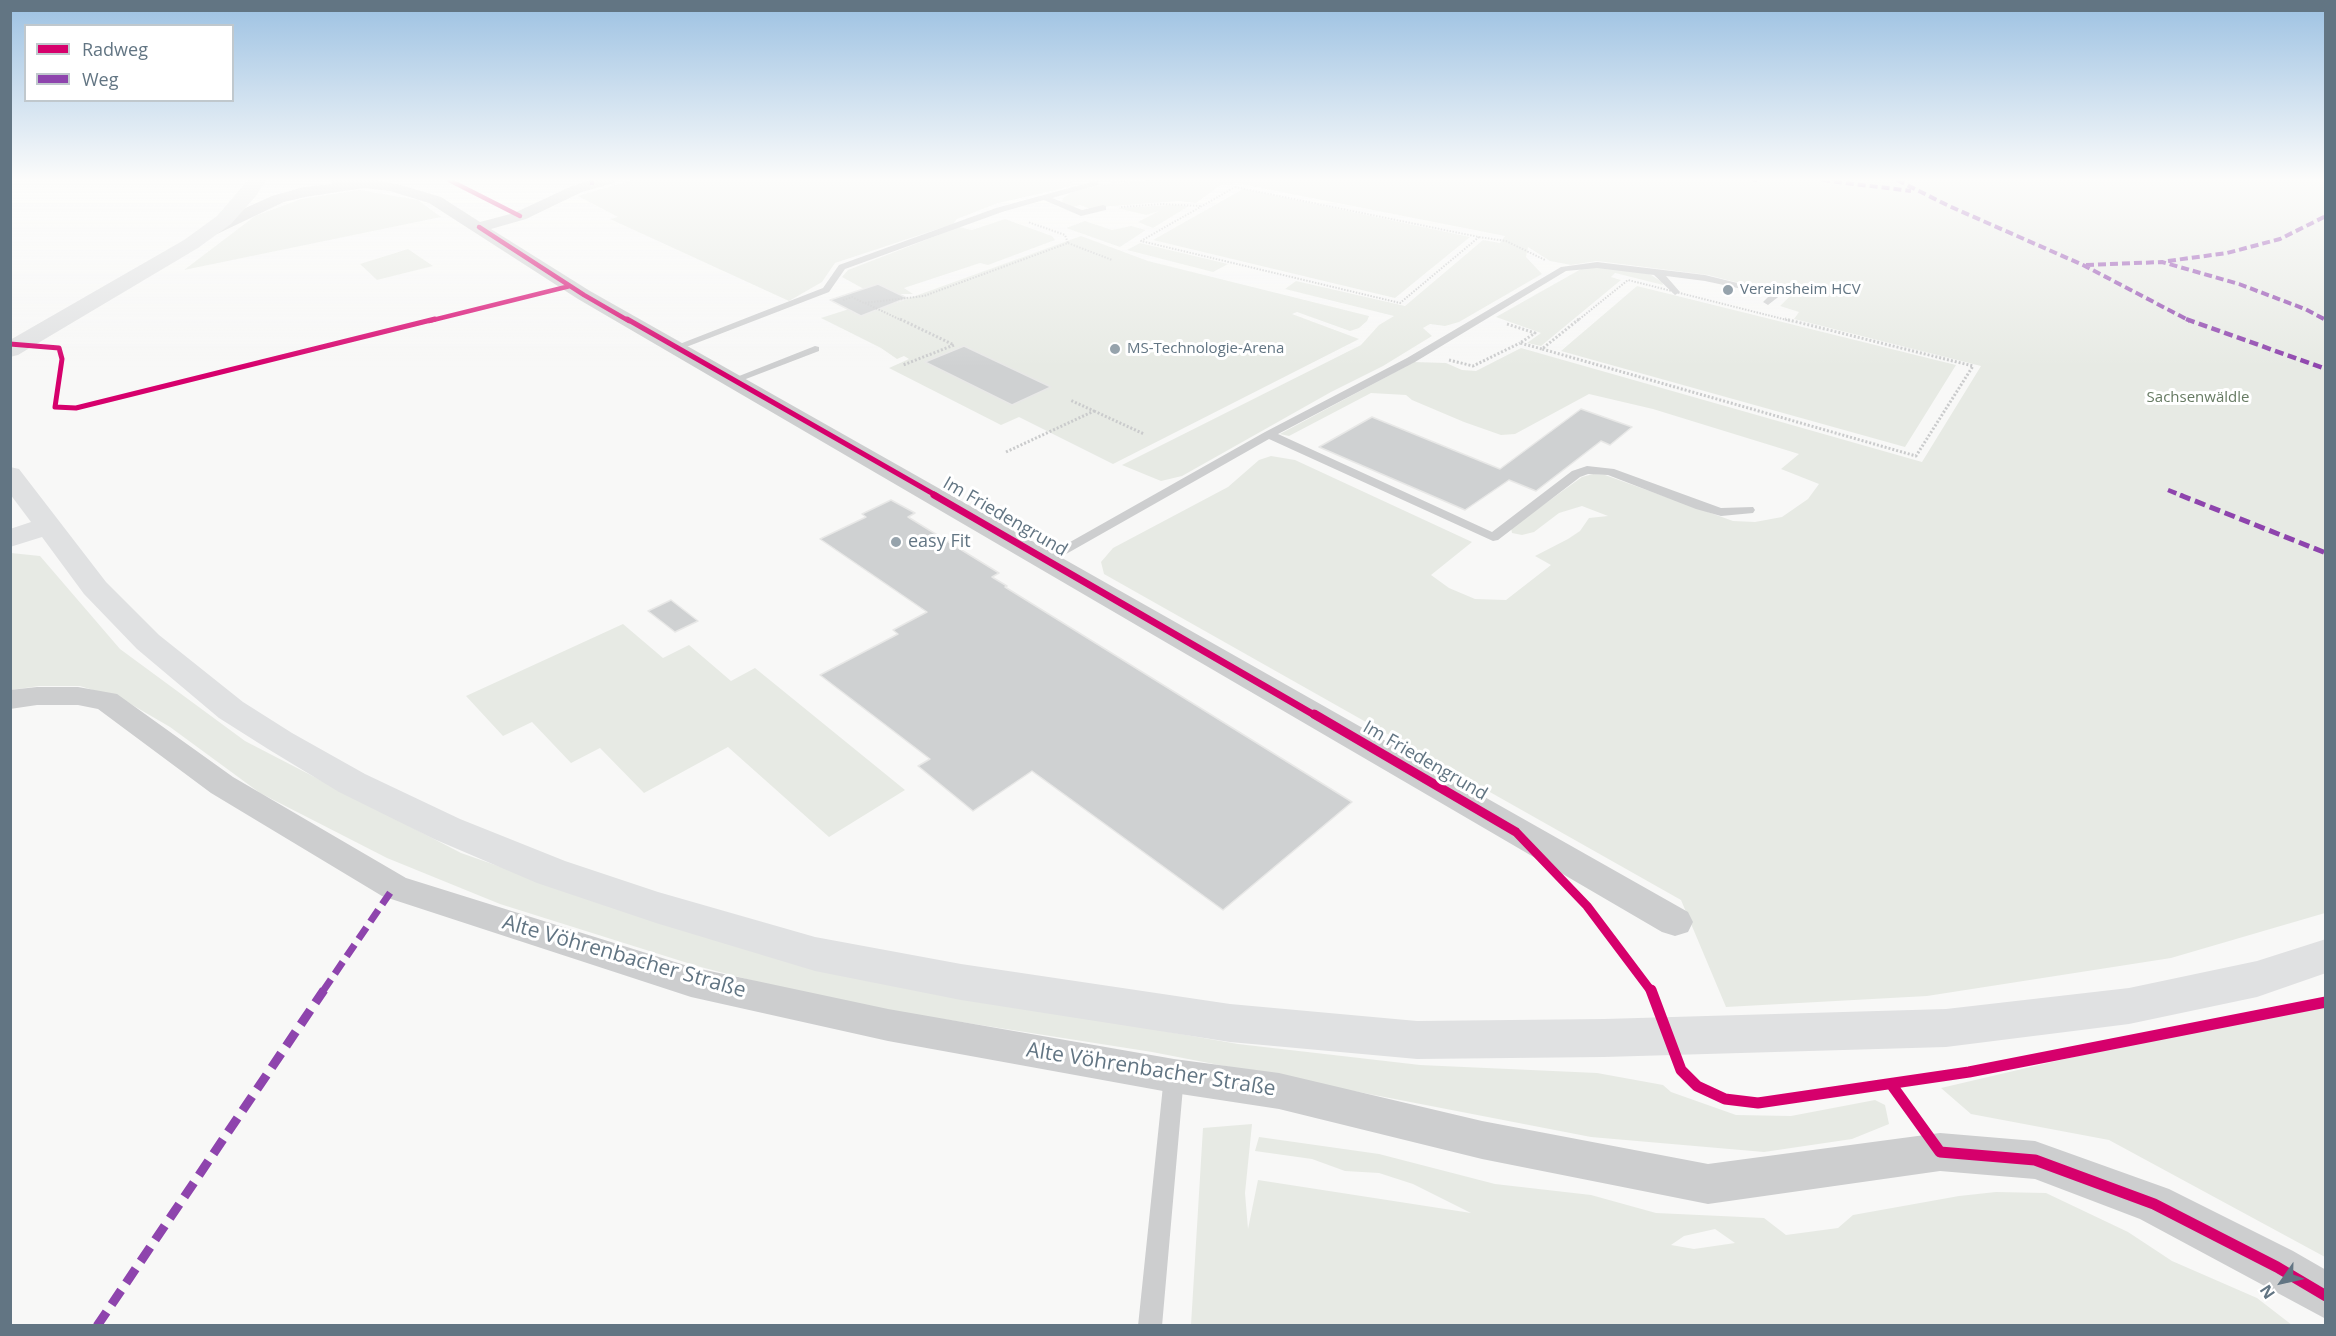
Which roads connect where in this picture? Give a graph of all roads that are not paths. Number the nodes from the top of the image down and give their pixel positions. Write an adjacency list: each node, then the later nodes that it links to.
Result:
1 (190, 242): 7 (main road)
2 (503, 242): 8 (street, Im Friedengrund)
3 (910, 242): 8 (lane)
4 (1657, 272): 5 (lane); 6 (lane); 11 (lane)
5 (1675, 292)
6 (1768, 302)
7 (15, 347)
8 (677, 347): 10 (street, Im Friedengrund)
9 (815, 349): 10 (lane)
10 (735, 380): 16 (street, Im Friedengrund)
11 (1269, 434): 13 (lane); 16 (lane)
12 (10, 475): 14 (main road)
13 (1749, 510)
14 (33, 520): 15 (main road); 19 (main road)
15 (10, 538)
16 (1047, 559): 18 (street, Im Friedengrund)
17 (10, 700): 20 (street, Alte Vöhrenbacher Straße)
18 (1675, 922)
19 (2325, 956)
20 (1174, 1076): 21 (street, Alte Vöhrenbacher Straße); 22 (lane)
21 (2325, 1296)
22 (1150, 1326)

